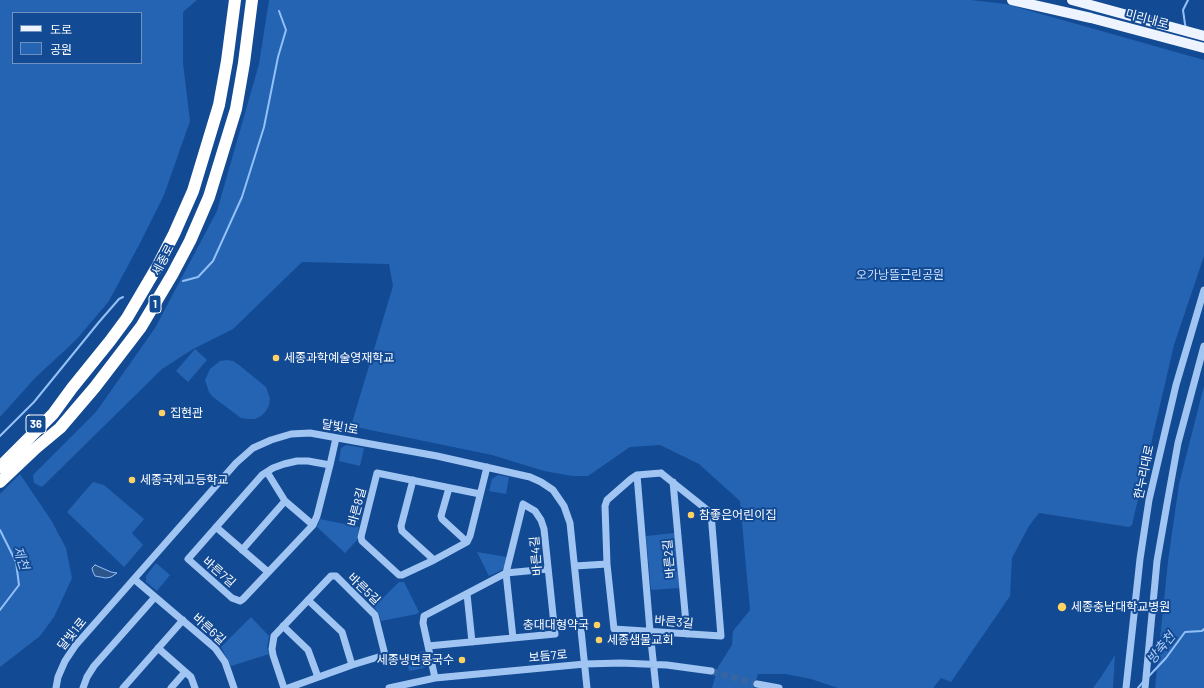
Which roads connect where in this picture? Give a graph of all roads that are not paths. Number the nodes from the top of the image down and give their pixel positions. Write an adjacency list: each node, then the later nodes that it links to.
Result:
1 (230, 0): 9 (highway)
2 (235, 0): 9 (highway, 세종로 / 1)
3 (252, 0): 10 (highway, 세종로 / 1)
4 (259, 0): 10 (highway)
5 (1012, 0): 8 (main road, 미리내로)
6 (1072, 0): 7 (main road, 미리내로)
7 (1204, 36)
8 (1204, 48)
9 (206, 151): 13 (highway, 세종로 / 1)
10 (220, 162): 14 (highway, 세종로 / 1)
11 (1204, 290): 70 (street, 한누리대로)
12 (1203, 350): 71 (street)
13 (72, 388): 16 (highway, 36); 18 (highway, 세종로 / 1)
14 (60, 428): 24 (highway, 36)
15 (336, 438): 17 (street); 19 (street, 달빛1로); 38 (street, 달빛1로)
16 (0, 459)
17 (330, 465): 20 (street, 바른7길); 28 (street, 바른7길)
18 (0, 467)
19 (487, 467): 26 (street); 34 (street, 달빛1로)
20 (268, 472): 27 (street); 29 (street, 바른7길)
21 (634, 477): 23 (street); 33 (street, 바른3길); 44 (street)
22 (413, 480): 25 (street, 바른8길); 32 (street); 32 (street, 바른8길)
23 (673, 482): 45 (street, 바른2길); 45 (street, 바른3길)
24 (2, 484)
25 (449, 488): 26 (street, 바른8길); 30 (street)
26 (480, 494): 30 (street)
27 (285, 501): 28 (street); 31 (street)
28 (313, 525): 36 (street, 바른7길)
29 (216, 527): 31 (street); 36 (street, 바른7길)
30 (466, 542): 32 (street, 바른8길)
31 (242, 550): 36 (street)
32 (434, 560)
33 (608, 564): 34 (street); 44 (street, 바른3길)
34 (575, 566): 50 (street, 달빛1로)
35 (548, 569): 37 (street); 37 (street, 바른4길); 46 (street, 바른4길)
36 (268, 572)
37 (506, 573): 39 (street); 46 (street)
38 (134, 579): 40 (street, 바른6길); 58 (street, 달빛1로)
39 (467, 594): 47 (street); 48 (street)
40 (155, 597): 42 (street, 바른6길); 59 (street)
41 (308, 600): 43 (street, 바른5길); 51 (street); 51 (street, 바른5길)
42 (182, 620): 49 (street); 63 (street, 바른6길)
43 (283, 626): 55 (street); 64 (street, 바른5길)
44 (650, 631): 45 (street, 바른3길); 52 (street)
45 (687, 634)
46 (513, 638): 47 (street, 바른4길)
47 (472, 642): 48 (street, 바른4길)
48 (428, 646): 56 (street)
49 (158, 648): 53 (street); 60 (street)
50 (585, 664): 52 (street, 보듬7로); 56 (street, 보듬7로); 67 (street, 달빛1로)
51 (352, 665): 55 (street, 바른5길)
52 (654, 665): 54 (street, 보듬7로); 68 (street)
53 (185, 672): 61 (street); 62 (street)
54 (710, 672)
55 (318, 677): 65 (street, 바른5길)
56 (435, 678): 66 (street, 보듬7로)
57 (758, 684): 69 (street)
58 (56, 688)
59 (84, 688)
60 (123, 688)
61 (171, 688)
62 (195, 688)
63 (234, 688)
64 (284, 688)
65 (288, 688)
66 (389, 688)
67 (587, 688)
68 (656, 688)
69 (779, 688)
70 (1126, 688)
71 (1145, 688)

